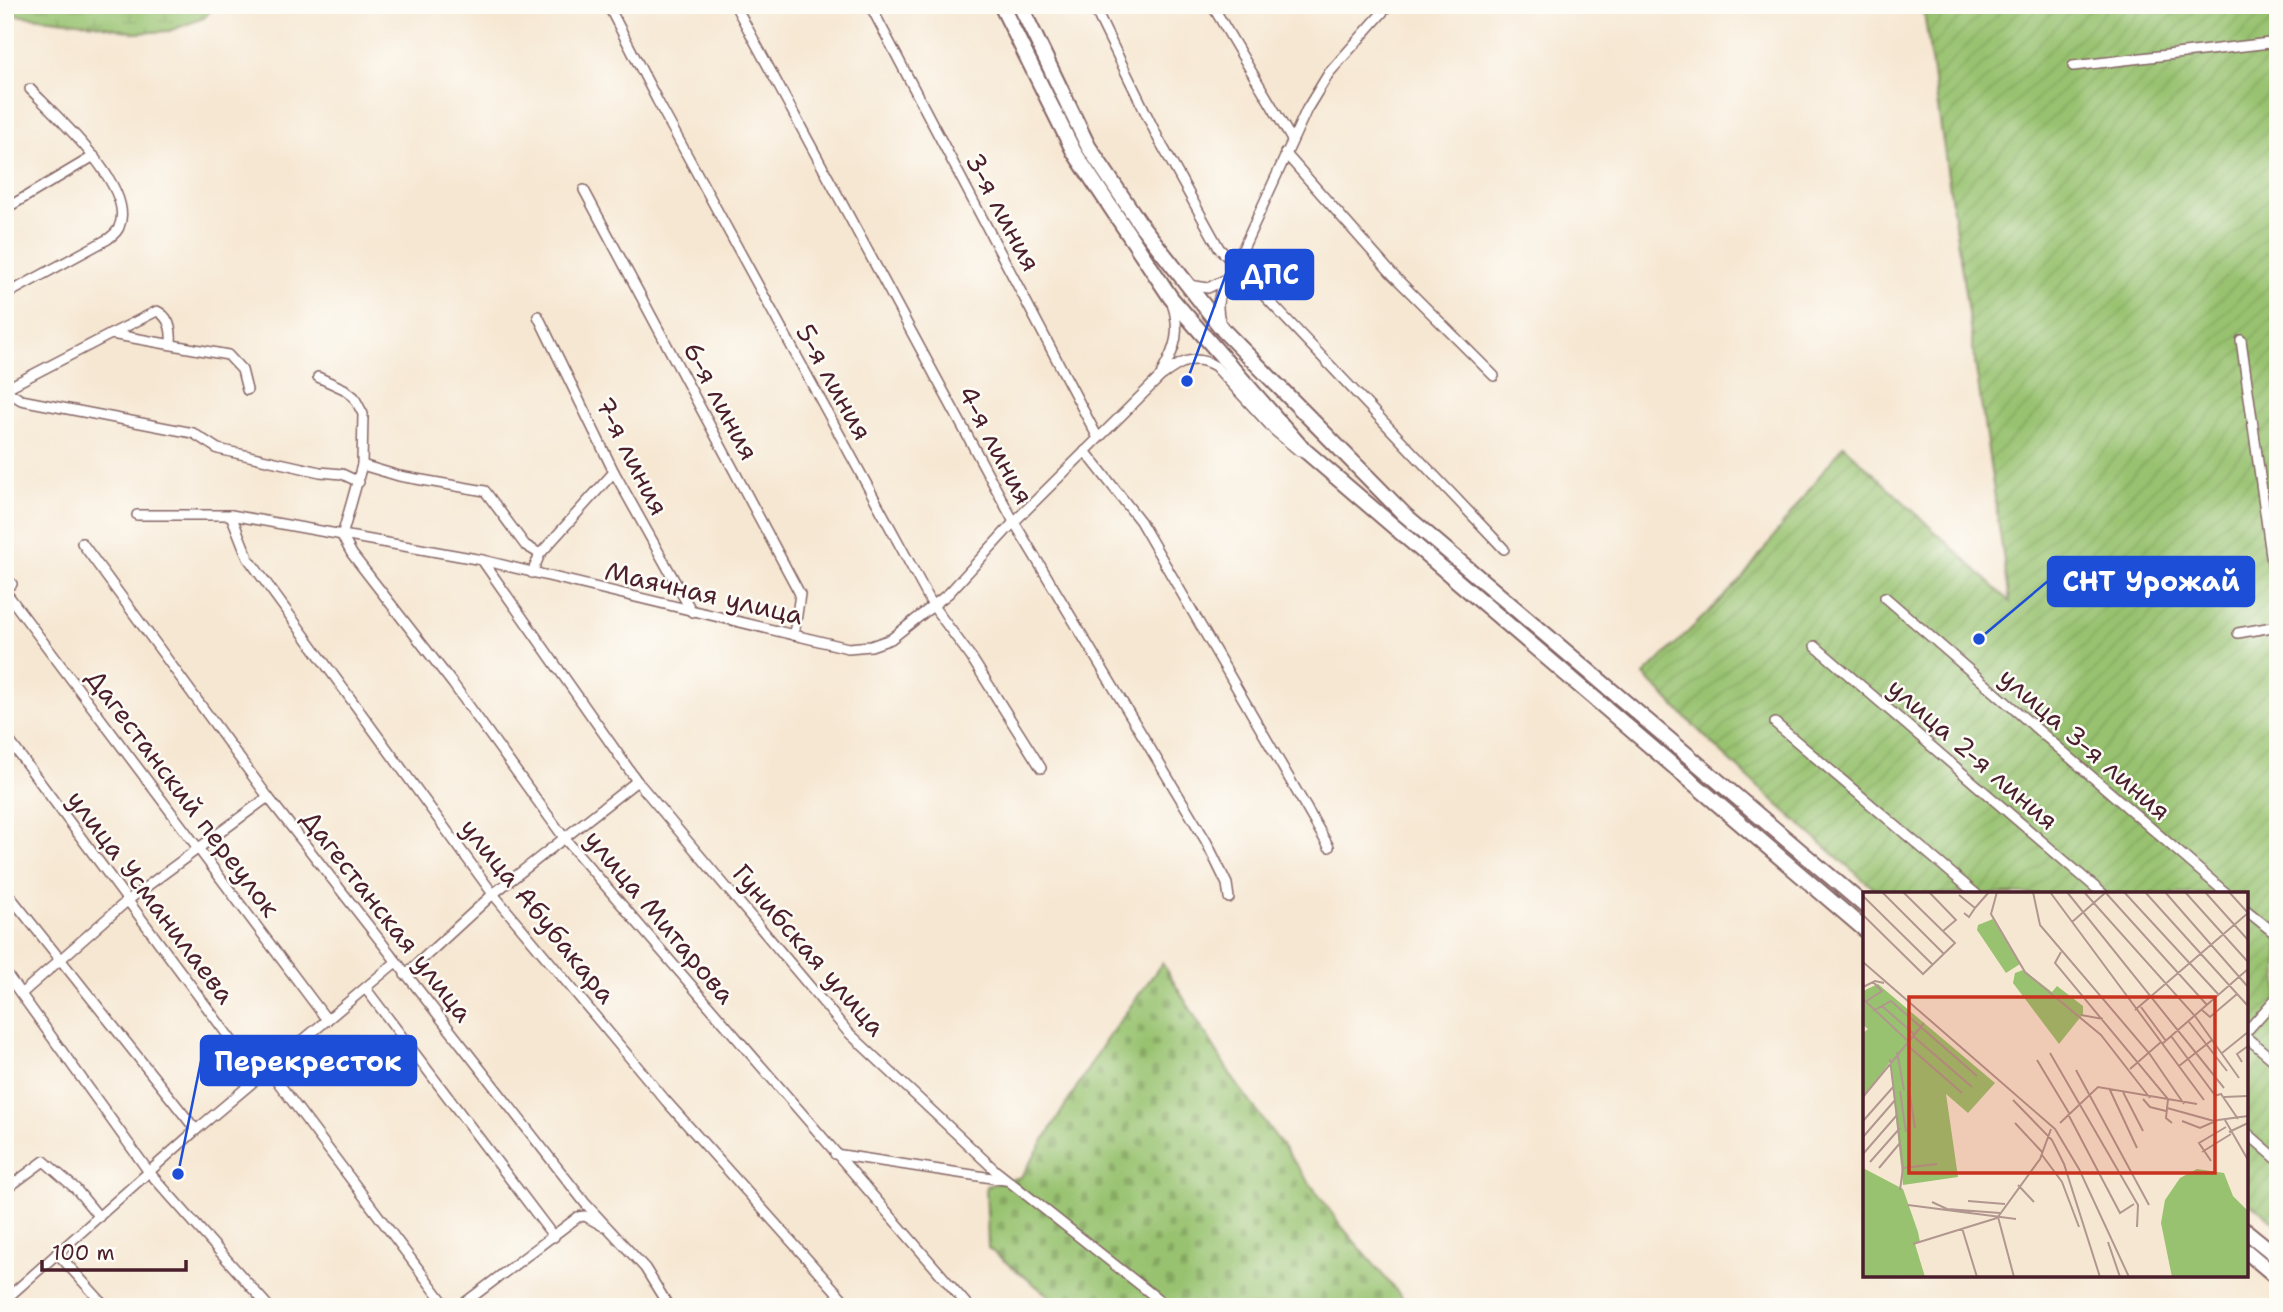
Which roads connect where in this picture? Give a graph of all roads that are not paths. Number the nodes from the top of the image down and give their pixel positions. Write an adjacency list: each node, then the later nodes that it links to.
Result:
1 (608, 5): 50 (street, 5-я линия)
2 (735, 5): 40 (street, 4-я линия)
3 (870, 5): 32 (street, 3-я линия)
4 (1001, 5): 21 (main road)
5 (1020, 5): 19 (main road)
6 (1093, 5): 17 (street)
7 (1212, 5): 12 (street)
8 (1389, 5): 12 (street)
9 (2278, 42): 10 (street)
10 (2073, 66)
11 (30, 89): 14 (street)
12 (1292, 140): 13 (street)
13 (1285, 153): 17 (street); 27 (street)
14 (94, 156): 16 (street); 20 (street)
15 (584, 190): 54 (street, 6-я линия)
16 (5, 209)
17 (1235, 266): 18 (street); 43 (street)
18 (1224, 280): 19 (street); 23 (street)
19 (1184, 283): 23 (main road)
20 (5, 295)
21 (1171, 298): 29 (street); 35 (main road)
22 (538, 316): 36 (street, 7-я линия)
23 (1223, 330): 71 (main road)
24 (111, 334): 26 (street); 26 (street); 30 (street)
25 (2241, 340): 49 (street)
26 (171, 344): 31 (street)
27 (1494, 376)
28 (318, 377): 34 (street)
29 (1160, 377): 32 (street, Маячная улица); 35 (street)
30 (5, 389): 37 (street)
31 (247, 390)
32 (1098, 438): 33 (street, Маячная улица)
33 (1085, 451): 40 (street, Маячная улица); 62 (street)
34 (362, 465): 37 (street); 44 (street)
35 (1324, 468): 73 (main road)
36 (614, 472): 44 (street); 51 (street, 7-я линия)
37 (359, 482): 41 (street)
38 (137, 515): 39 (street, Маячная улица)
39 (231, 515): 41 (street, Маячная улица); 68 (street, улица Абубакара)
40 (1014, 522): 50 (street, Маячная улица); 69 (street, 4-я линия)
41 (342, 536): 45 (street, Маячная улица); 61 (street, улица Митарова)
42 (82, 543): 60 (street, Дагестанская улица)
43 (1504, 549)
44 (540, 554): 46 (street)
45 (482, 560): 46 (street, Маячная улица); 59 (street, Гунибская улица)
46 (532, 573): 51 (street, Маячная улица)
47 (7, 584): 63 (street, Дагестанский переулок)
48 (1885, 597): 67 (street, улица 3-я линия)
49 (2278, 605)
50 (933, 606): 54 (street, Маячная улица); 58 (street, 5-я линия)
51 (692, 612): 54 (street, Маячная улица)
52 (2278, 626): 53 (street)
53 (2238, 633)
54 (794, 635)
55 (1815, 646): 66 (street, улица 2-я линия)
56 (1775, 723): 65 (street)
57 (5, 736): 70 (street, улица Усманилаева)
58 (1041, 768)
59 (637, 780): 61 (street); 94 (street, Гунибская улица)
60 (268, 797): 63 (street); 76 (street, Дагестанская улица)
61 (565, 839): 68 (street); 91 (street, улица Митарова)
62 (1329, 847)
63 (198, 850): 70 (street); 83 (street, Дагестанский переулок)
64 (5, 890): 75 (street)
65 (1974, 892)
66 (2101, 892)
67 (2225, 892)
68 (493, 894): 78 (street); 110 (street, улица Абубакара)
69 (1229, 898)
70 (127, 901): 75 (street); 88 (street, улица Усманилаева)
71 (1863, 904)
72 (2248, 912): 74 (street)
73 (1863, 928)
74 (2278, 936)
75 (60, 958): 80 (street); 89 (street)
76 (396, 962): 78 (street, Дагестанская улица); 79 (street)
77 (5, 972): 80 (street)
78 (405, 975): 98 (street, Дагестанская улица)
79 (366, 989): 83 (street); 99 (street)
80 (21, 994): 93 (street)
81 (2278, 996): 84 (street)
82 (2248, 1018): 84 (street)
83 (327, 1020): 88 (street)
84 (2255, 1023): 85 (street)
85 (2248, 1032)
86 (2248, 1036): 87 (street)
87 (2278, 1064)
88 (262, 1074): 89 (street); 107 (street, улица Усманилаева)
89 (197, 1130): 93 (street)
90 (2248, 1134): 92 (street)
91 (834, 1154): 94 (street); 111 (street, улица Митарова)
92 (2278, 1160)
93 (149, 1172): 96 (street); 106 (street)
94 (1006, 1180): 112 (street, Гунибская улица)
95 (5, 1191): 96 (street)
96 (99, 1217): 100 (street)
97 (2248, 1233): 102 (main road)
98 (615, 1234): 99 (street); 109 (street, Дагестанская улица)
99 (554, 1237): 108 (street)
100 (57, 1253): 104 (street); 105 (street)
101 (2248, 1253): 103 (main road)
102 (2278, 1257)
103 (2278, 1278)
104 (5, 1300)
105 (106, 1307)
106 (269, 1307)
107 (447, 1307)
108 (459, 1307)
109 (669, 1307)
110 (850, 1307)
111 (969, 1307)
112 (1168, 1307)

